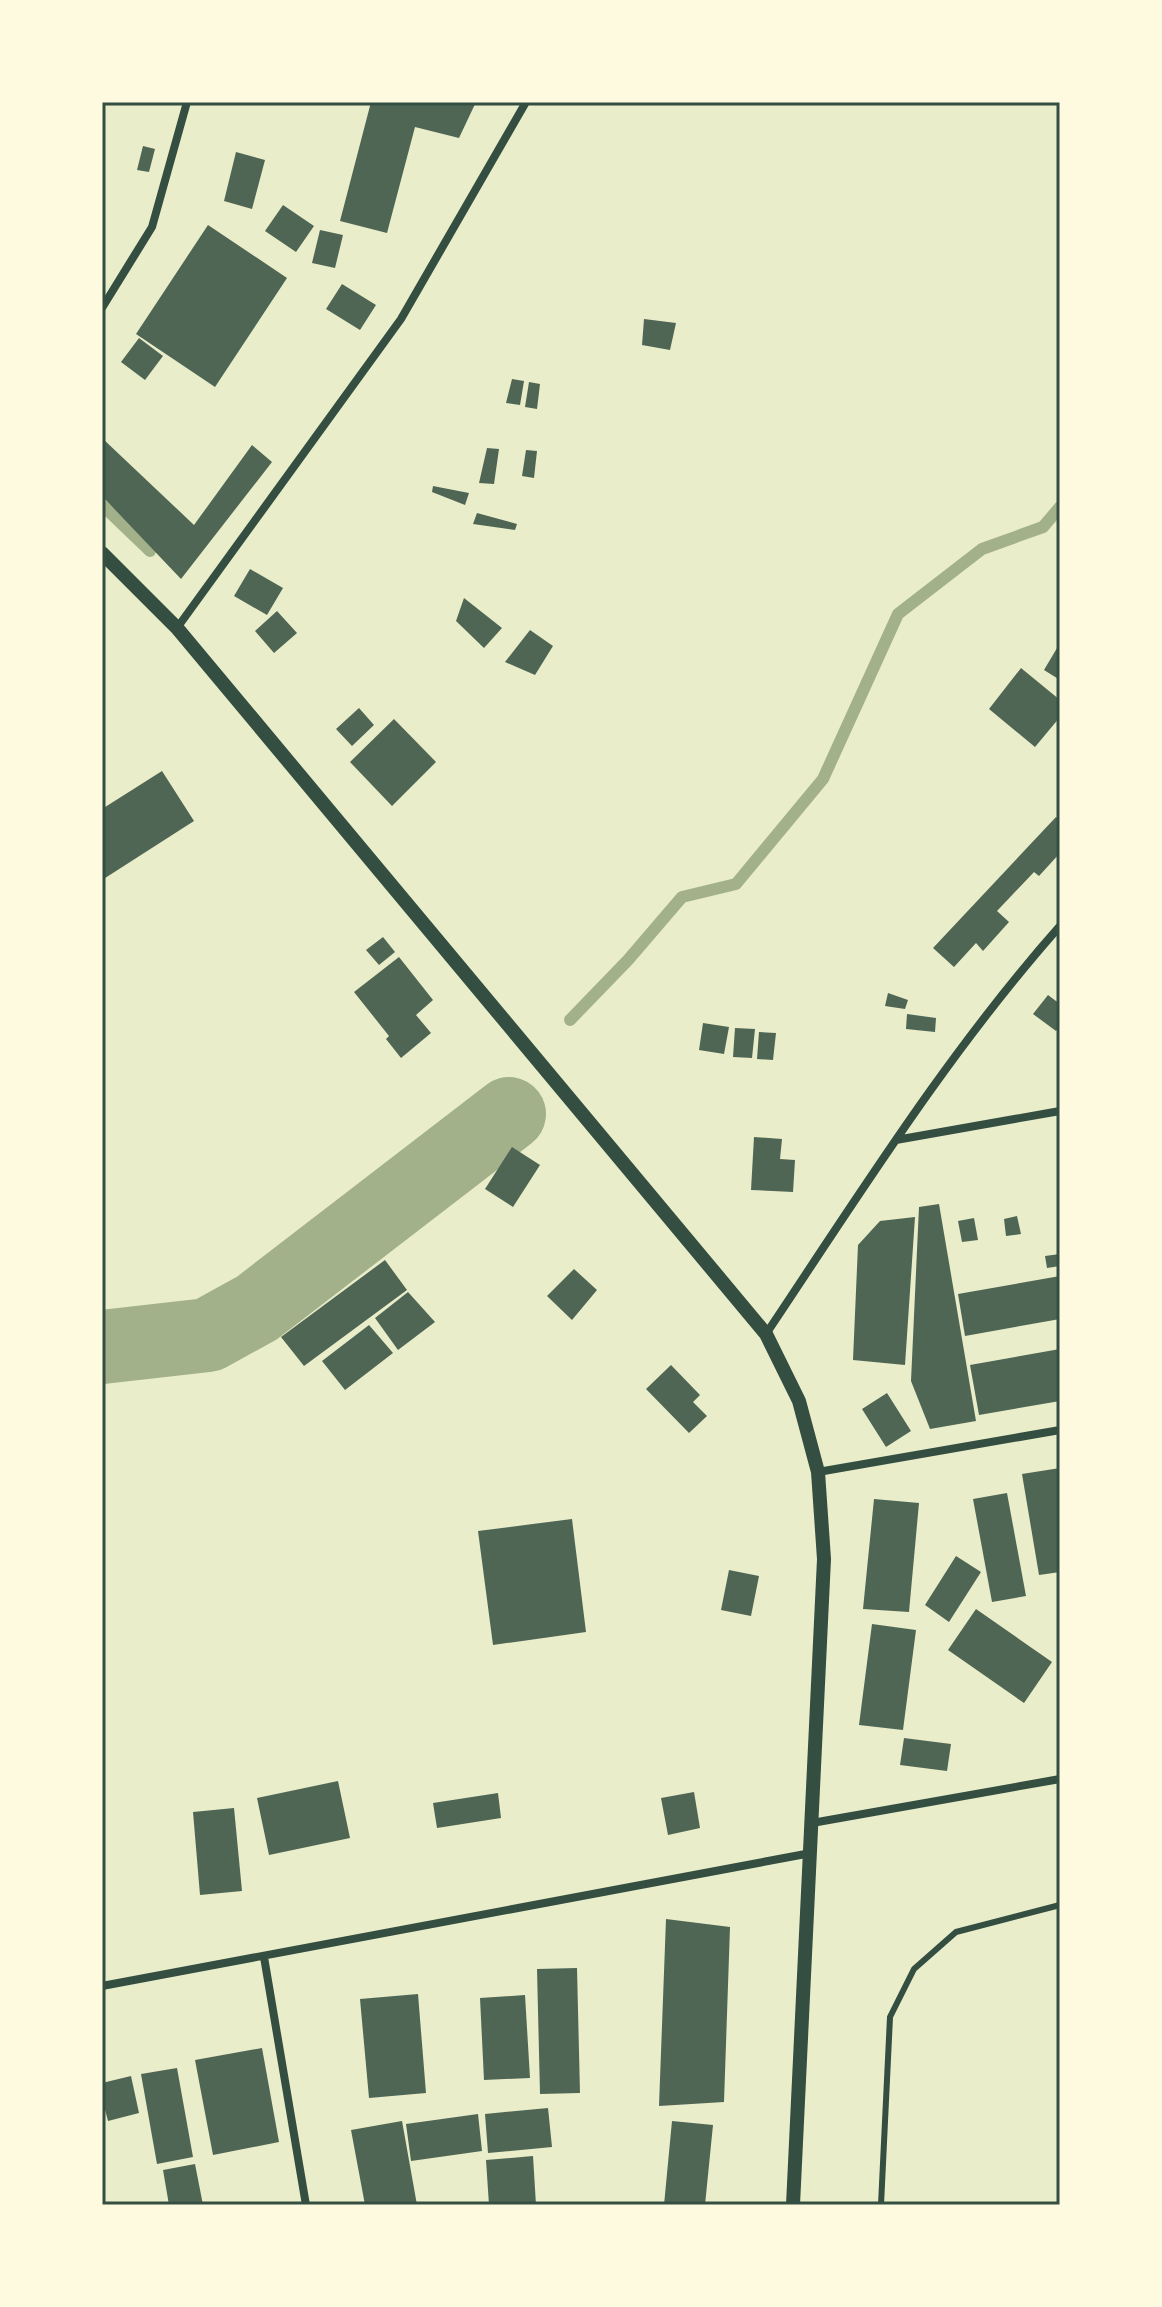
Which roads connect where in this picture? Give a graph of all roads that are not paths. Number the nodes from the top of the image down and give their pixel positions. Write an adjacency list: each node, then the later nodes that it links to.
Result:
1 (187, 102): 3 (street)
2 (526, 102): 5 (street)
3 (102, 308)
4 (102, 553): 5 (street)
5 (177, 628): 9 (street)
6 (1060, 926): 8 (street)
7 (1060, 1111): 8 (street)
8 (896, 1140): 9 (street)
9 (766, 1334): 11 (street)
10 (1060, 1430): 11 (street)
11 (818, 1472): 13 (street)
12 (1060, 1779): 13 (street)
13 (812, 1823): 14 (street)
14 (811, 1853): 16 (street); 19 (street)
15 (1060, 1905): 20 (lane)
16 (264, 1957): 17 (street); 18 (street)
17 (102, 1986)
18 (306, 2205)
19 (793, 2205)
20 (881, 2205)

